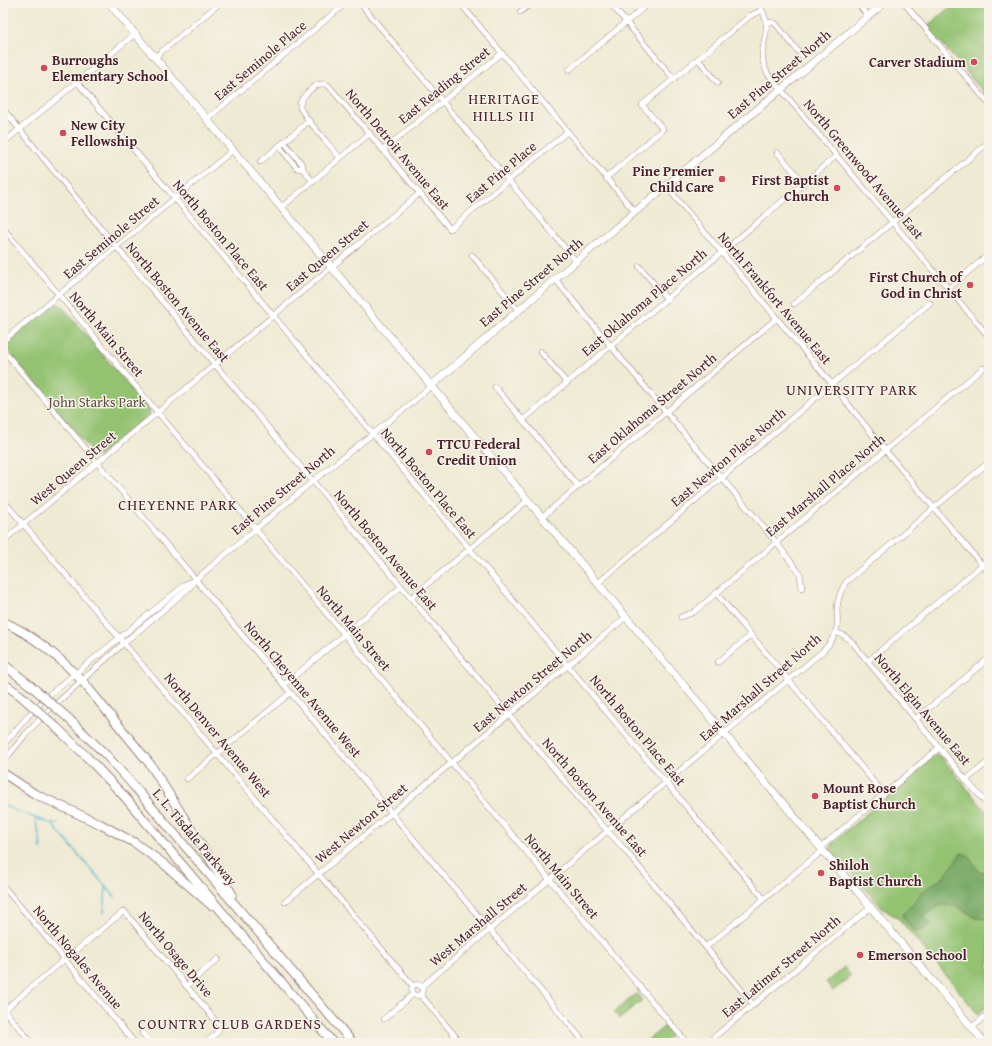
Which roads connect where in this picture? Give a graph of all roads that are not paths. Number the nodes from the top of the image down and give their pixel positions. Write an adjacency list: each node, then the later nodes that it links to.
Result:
1 (220, 3): 21 (street)
2 (346, 3): 31 (street, East Seminole Place)
3 (360, 3): 28 (street)
4 (460, 3): 19 (street)
5 (532, 3): 14 (street)
6 (610, 3): 16 (street)
7 (649, 3): 16 (street)
8 (758, 3): 13 (street, North Greenwood Avenue East)
9 (857, 3): 15 (street)
10 (884, 3): 15 (main road, East Pine Street North)
11 (904, 3): 29 (street)
12 (112, 4): 18 (main road)
13 (762, 10): 17 (street, North Greenwood Avenue East); 22 (street)
14 (520, 12)
15 (868, 16): 27 (main road, East Pine Street North)
16 (626, 22): 23 (street); 24 (street)
17 (766, 24): 20 (street); 27 (street, North Greenwood Avenue East)
18 (135, 34): 21 (main road); 25 (street)
19 (501, 54): 28 (street, East Reading Street); 34 (street)
20 (802, 56)
21 (155, 57): 31 (main road)
22 (698, 59): 24 (street); 26 (street)
23 (569, 70)
24 (674, 79): 47 (street)
25 (77, 82): 33 (street); 53 (street, North Boston Place East)
26 (718, 83)
27 (781, 90): 43 (street, North Greenwood Avenue East); 51 (main road, East Pine Street North)
28 (443, 102): 41 (street, East Reading Street); 48 (street)
29 (989, 104)
30 (3, 109): 33 (street, North Boston Avenue East)
31 (207, 119): 40 (main road)
32 (309, 121): 35 (street, North Detroit Avenue East); 36 (street); 44 (street)
33 (19, 130): 38 (street); 59 (street, North Boston Avenue East)
34 (567, 132): 47 (street); 48 (street, East Pine Place)
35 (370, 133): 41 (street, North Detroit Avenue East); 44 (street)
36 (284, 142): 39 (street); 46 (street)
37 (989, 142): 56 (street)
38 (3, 143)
39 (279, 146): 45 (street); 46 (street)
40 (233, 150): 53 (street, East Seminole Street); 54 (main road)
41 (383, 150): 52 (street, North Detroit Avenue East)
42 (777, 152): 50 (street)
43 (836, 156): 50 (street, East Oklahoma Place North); 56 (street, North Greenwood Avenue East)
44 (340, 158): 49 (street)
45 (260, 162)
46 (303, 170): 49 (street)
47 (606, 178): 55 (street)
48 (509, 181): 58 (street, East Pine Place); 63 (street)
49 (313, 182): 54 (street)
50 (804, 183): 60 (street, East Oklahoma Place North)
51 (666, 186): 55 (main road, East Pine Street North); 60 (street, North Frankfort Avenue East)
52 (420, 193): 58 (street, North Detroit Avenue East); 65 (street, East Queen Street)
53 (175, 198): 59 (street, East Seminole Street); 73 (street, North Boston Place East)
54 (282, 208): 65 (main road)
55 (635, 212): 63 (main road, East Pine Street North)
56 (893, 222): 67 (street, North Greenwood Avenue East); 71 (street)
57 (3, 228): 68 (street, North Main Street)
58 (450, 230)
59 (116, 247): 68 (street, East Seminole Street); 80 (street, North Boston Avenue East)
60 (722, 252): 69 (street, East Oklahoma Place North); 74 (street, North Frankfort Avenue East)
61 (989, 254): 67 (street)
62 (472, 255): 72 (street)
63 (576, 261): 66 (main road, East Pine Street North)
64 (639, 266): 69 (street)
65 (332, 267): 73 (street, East Queen Street); 84 (main road)
66 (555, 279): 72 (main road, East Pine Street North); 77 (street)
67 (948, 289): 75 (street, North Greenwood Avenue East)
68 (59, 295): 76 (street, East Seminole Street); 86 (street, North Main Street)
69 (667, 299): 77 (street, East Oklahoma Place North)
70 (930, 303): 83 (street, East Newton Place North)
71 (794, 304)
72 (518, 310): 84 (main road, East Pine Street North)
73 (273, 315): 80 (street, East Queen Street); 89 (street, North Boston Place East)
74 (777, 318): 83 (street, North Frankfort Avenue East); 87 (street, East Oklahoma Street North)
75 (989, 337)
76 (3, 341)
77 (611, 346): 82 (street, East Oklahoma Place North); 87 (street)
78 (3, 350): 92 (street, North Cheyenne Avenue West)
79 (540, 350): 82 (street)
80 (214, 364): 86 (street, East Queen Street); 94 (street, North Boston Avenue East)
81 (983, 368): 90 (street, East Marshall Place North)
82 (567, 382): 88 (street, East Oklahoma Place North)
83 (832, 384): 90 (street, North Frankfort Avenue East); 93 (street, East Newton Place North)
84 (431, 386): 89 (street, East Pine Street North); 97 (main road)
85 (495, 387): 88 (street)
86 (157, 412): 92 (street, West Queen Street); 101 (street, North Main Street)
87 (666, 412): 93 (street); 95 (street, East Oklahoma Street North)
88 (523, 420): 95 (street)
89 (373, 434): 94 (street, East Pine Street North); 104 (street, North Boston Place East)
90 (885, 450): 98 (street, North Frankfort Avenue East); 103 (street, East Marshall Place North)
91 (989, 462): 98 (street, East Marshall Street North)
92 (97, 463): 100 (street, West Queen Street); 108 (street, North Cheyenne Avenue West)
93 (722, 478): 103 (street); 109 (street, East Newton Place North)
94 (312, 481): 101 (street, East Pine Street North); 110 (street, North Boston Avenue East)
95 (578, 486): 99 (street, East Oklahoma Street North)
96 (3, 500): 100 (street, North Denver Avenue West)
97 (528, 500): 99 (main road); 104 (street)
98 (934, 508): 106 (street, North Frankfort Avenue East); 117 (street, East Marshall Street North)
99 (542, 516): 109 (main road)
100 (23, 524): 102 (street, West Queen Street); 120 (street, North Denver Avenue West)
101 (256, 529): 108 (street, East Pine Street North); 118 (street, North Main Street)
102 (3, 541)
103 (776, 542): 111 (street); 112 (street, East Marshall Place North)
104 (470, 549): 113 (street); 126 (street, North Boston Place East)
105 (989, 559): 106 (street)
106 (982, 564): 107 (street, North Frankfort Avenue East); 123 (street)
107 (989, 573)
108 (195, 580): 120 (street, East Pine Street North); 121 (street, East Pine Street North); 131 (street, North Cheyenne Avenue West)
109 (598, 583): 114 (main road)
110 (401, 587): 113 (street, North Boston Avenue East); 118 (street)
111 (802, 588)
112 (716, 593): 115 (street, East Marshall Place North); 119 (street)
113 (410, 598): 133 (street, North Boston Avenue East)
114 (626, 617): 126 (street, East Newton Street North); 135 (main road)
115 (681, 617)
116 (3, 622): 127 (highway)
117 (835, 632): 123 (street, North Elgin Avenue East); 128 (street, East Marshall Street North)
118 (344, 634): 131 (street); 141 (street, North Main Street)
119 (751, 635): 124 (street); 128 (street)
120 (120, 638): 121 (street, North Denver Avenue West); 127 (street, East Pine Street North)
121 (124, 643): 129 (street, East Pine Street North); 138 (street, North Denver Avenue West)
122 (989, 658): 134 (street)
123 (868, 661): 134 (street, North Elgin Avenue East)
124 (718, 662)
125 (3, 664): 157 (highway, L. L. Tisdale Parkway, bridge)
126 (568, 666): 133 (street, East Newton Street North); 145 (street, North Boston Place East)
127 (75, 674): 129 (highway); 136 (street, East Pine Street North)
128 (789, 679): 135 (street, East Marshall Street North); 146 (street)
129 (82, 681): 140 (street, East Pine Street North); 157 (highway)
130 (3, 682): 158 (highway, L. L. Tisdale Parkway, bridge)
131 (284, 686): 132 (street, North Cheyenne Avenue West)
132 (290, 693): 138 (street); 148 (street, North Cheyenne Avenue West)
133 (509, 715): 141 (street, East Newton Street North); 149 (street, North Boston Avenue East)
134 (916, 719): 137 (street, North Elgin Avenue East)
135 (724, 734): 145 (street, East Marshall Street North); 150 (main road)
136 (3, 745)
137 (939, 748): 144 (street, North Elgin Avenue East); 146 (street)
138 (217, 754): 143 (street); 151 (street, North Denver Avenue West)
139 (989, 761): 144 (street)
140 (3, 762)
141 (452, 763): 148 (street, West Newton Street); 152 (street, North Main Street)
142 (3, 773): 158 (highway)
143 (187, 779)
144 (966, 780): 147 (street, North Elgin Avenue East)
145 (666, 782): 149 (street, East Marshall Street North); 154 (street, North Boston Place East)
146 (884, 794): 150 (street)
147 (989, 806)
148 (392, 813): 151 (street, West Newton Street); 159 (street, North Cheyenne Avenue West)
149 (608, 831): 152 (street, East Marshall Street North); 160 (street, North Boston Avenue East)
150 (821, 849): 154 (street); 156 (main road)
151 (319, 874): 155 (street, West Newton Street); 164 (street, North Denver Avenue West)
152 (550, 879): 159 (street, West Marshall Street); 182 (street, North Main Street)
153 (3, 886): 161 (street, North Nogales Avenue)
154 (764, 899): 160 (street)
155 (285, 902)
156 (871, 907): 168 (street, East Latimer Street North); 172 (main road)
157 (245, 916): 179 (highway, L. L. Tisdale Parkway)
158 (229, 919): 178 (highway, L. L. Tisdale Parkway)
159 (490, 930): 165 (street, West Marshall Street); 181 (street, North Cheyenne Avenue West)
160 (706, 947): 168 (street, North Boston Avenue East)
161 (65, 959): 163 (street, North Osage Drive); 169 (street); 175 (street, North Nogales Avenue)
162 (218, 959): 163 (street)
163 (186, 986): 177 (street, North Osage Drive)
164 (413, 986): 165 (street); 166 (street)
165 (421, 987): 167 (street)
166 (413, 994): 167 (street); 171 (street)
167 (420, 994): 180 (street)
168 (753, 1004): 183 (street, East Latimer Street North)
169 (3, 1010): 174 (street)
170 (989, 1013): 172 (street)
171 (384, 1019)
172 (972, 1027): 184 (main road)
173 (142, 1033): 176 (street)
174 (32, 1043)
175 (135, 1043)
176 (151, 1043)
177 (205, 1043)
178 (333, 1043)
179 (352, 1043)
180 (461, 1043)
181 (584, 1043)
182 (687, 1043)
183 (706, 1043)
184 (985, 1043)

